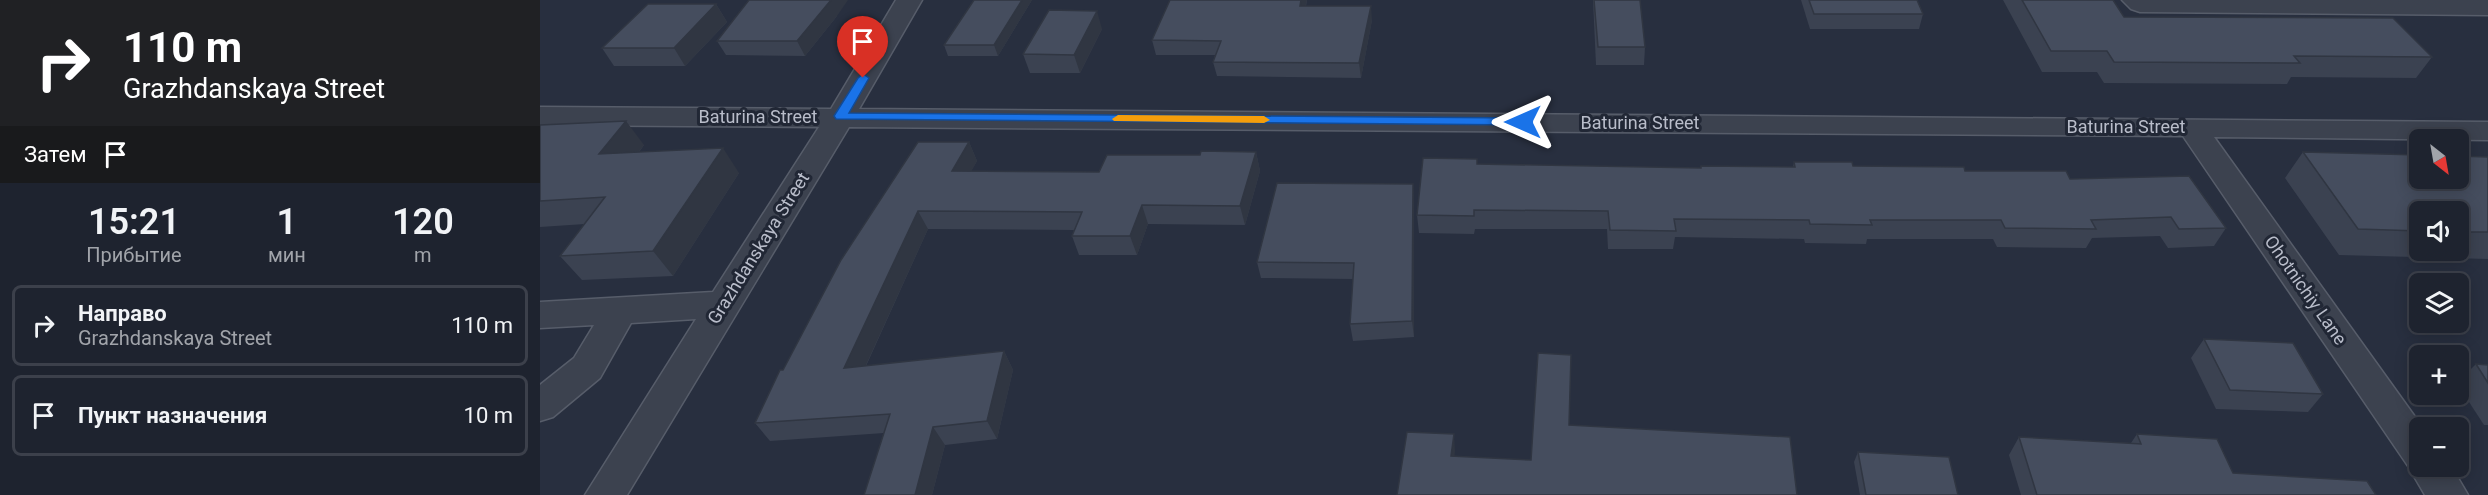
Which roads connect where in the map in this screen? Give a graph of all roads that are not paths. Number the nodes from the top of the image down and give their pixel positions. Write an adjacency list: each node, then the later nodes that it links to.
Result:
1 (909, 0): 6 (street, Grazhdanskaya Street)
2 (2135, 0): 3 (street)
3 (2445, 3): 4 (street)
4 (2488, 7)
5 (540, 116): 6 (street, Baturina Street)
6 (840, 116): 7 (street, Baturina Street); 9 (street, Grazhdanskaya Street)
7 (2192, 126): 8 (street, Baturina Street); 13 (street, Ohotnichiy Lane)
8 (2488, 131)
9 (723, 304): 10 (street); 15 (street, Grazhdanskaya Street)
10 (621, 310): 11 (street); 12 (street)
11 (540, 315)
12 (540, 405)
13 (2409, 438)
14 (2436, 477): 16 (street)
15 (605, 495)
16 (2448, 495)

